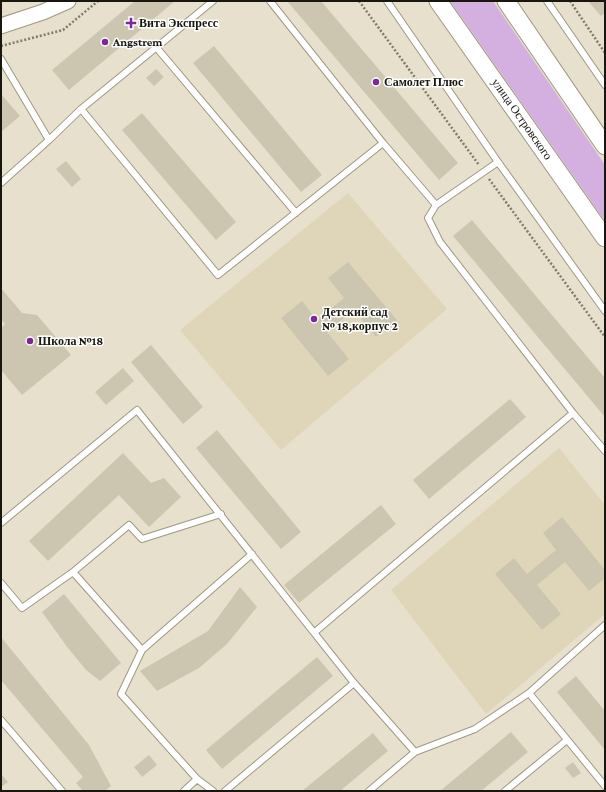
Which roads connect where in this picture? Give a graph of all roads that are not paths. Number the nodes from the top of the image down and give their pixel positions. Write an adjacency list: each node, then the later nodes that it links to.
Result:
1 (67, 1): 8 (street)
2 (213, 1): 9 (lane)
3 (270, 1): 14 (lane)
4 (387, 1): 16 (lane)
5 (438, 1): 20 (main road, улица Островского)
6 (506, 1): 15 (main road)
7 (547, 1): 11 (lane)
8 (1, 26)
9 (156, 47): 12 (lane); 19 (lane)
10 (1, 59): 13 (lane)
11 (605, 85)
12 (81, 109): 13 (lane); 19 (lane)
13 (49, 140): 17 (lane)
14 (383, 143): 18 (lane); 19 (lane)
15 (605, 146)
16 (498, 162): 18 (lane); 21 (lane)
17 (1, 183)
18 (436, 205): 22 (lane)
19 (296, 213)
20 (605, 238)
21 (605, 310)
22 (573, 413): 23 (lane); 30 (lane)
23 (605, 451)
24 (221, 514): 25 (lane); 26 (lane); 27 (lane)
25 (1, 523)
26 (252, 554): 30 (lane); 31 (lane)
27 (73, 572): 28 (lane); 31 (lane)
28 (1, 583)
29 (604, 629): 33 (lane)
30 (314, 632): 32 (lane)
31 (142, 650): 37 (lane)
32 (354, 683): 36 (lane); 42 (lane)
33 (529, 693): 35 (lane); 36 (lane)
34 (1, 720): 39 (lane)
35 (567, 740): 38 (lane); 44 (lane)
36 (415, 752): 43 (lane)
37 (197, 779): 40 (lane); 41 (lane)
38 (605, 786)
39 (62, 791)
40 (184, 791)
41 (213, 791)
42 (225, 791)
43 (369, 791)
44 (505, 791)

